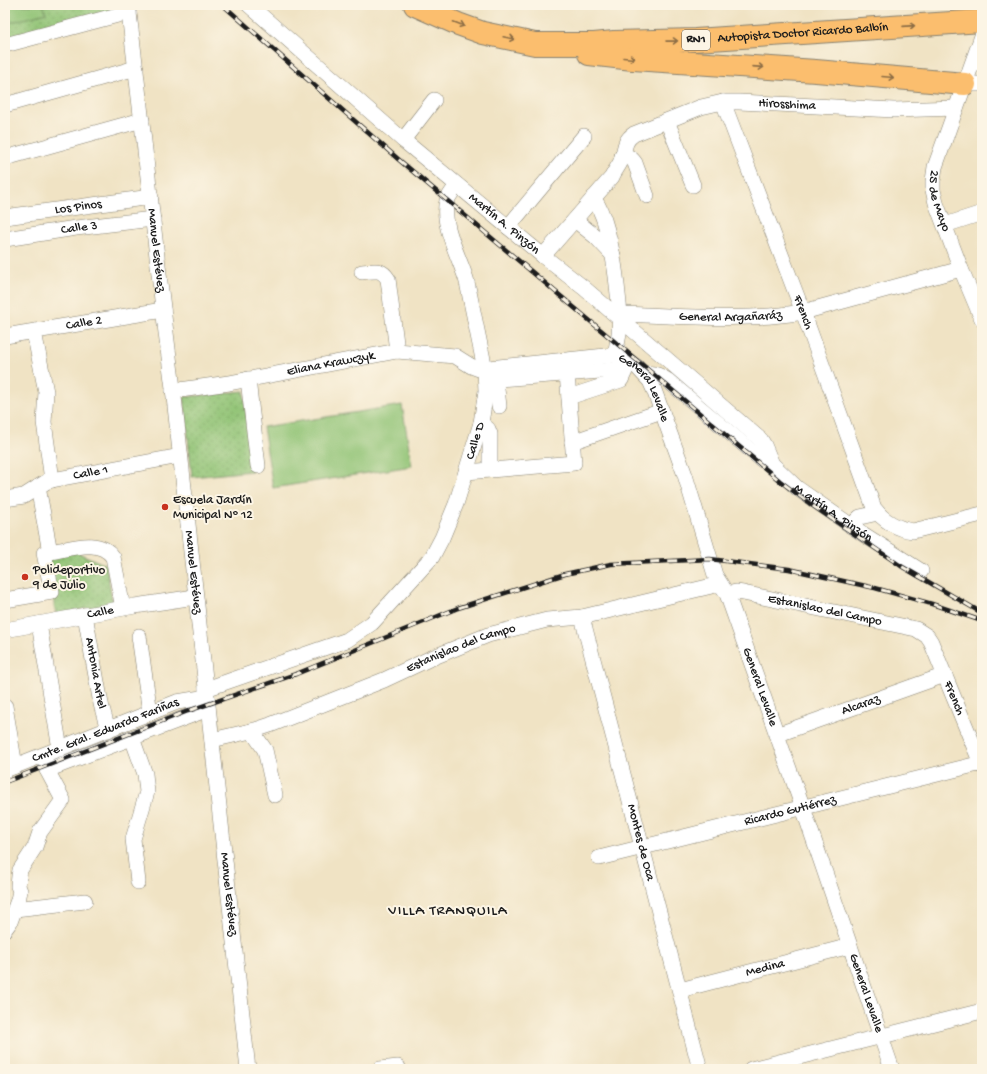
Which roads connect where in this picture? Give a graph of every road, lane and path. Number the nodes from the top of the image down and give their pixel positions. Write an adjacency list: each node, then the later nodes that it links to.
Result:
1 (249, 5): 17 (street, Martín A. Pinzón)
2 (415, 5): 6 (highway, Autopista Doctor Ricardo Balbín / RN1, one-way to 6)
3 (129, 9): 7 (street); 8 (street, Manuel Estévez)
4 (982, 22): 6 (highway, Autopista Doctor Ricardo Balbín / RN1, one-way to 4)
5 (982, 36): 9 (street, 25 de Mayo)
6 (535, 44): 9 (highway, one-way to 9)
7 (5, 45)
8 (136, 68): 12 (street); 14 (street, Manuel Estévez)
9 (974, 84): 13 (street, 25 de Mayo)
10 (434, 100): 17 (street)
11 (723, 102): 13 (street, Hirosshima); 15 (street, Hirosshima); 37 (street, French)
12 (5, 105)
13 (956, 108): 29 (street, 25 de Mayo)
14 (142, 120): 19 (street); 23 (street, Manuel Estévez)
15 (667, 120): 18 (street, Hirosshima); 21 (street)
16 (584, 136): 30 (street)
17 (403, 140): 20 (street, Martín A. Pinzón)
18 (624, 149): 22 (street); 24 (street)
19 (5, 158)
20 (457, 185): 30 (street, Martín A. Pinzón); 45 (street, Calle D)
21 (693, 185)
22 (647, 196)
23 (151, 197): 26 (street, Los Pinos); 27 (street, Manuel Estévez)
24 (593, 198): 28 (street); 32 (street, General Levalle)
25 (982, 213): 29 (street)
26 (5, 217)
27 (153, 219): 31 (street, Calle 3); 36 (street, Manuel Estévez)
28 (575, 220): 32 (street); 33 (street)
29 (945, 225): 34 (street, 25 de Mayo)
30 (508, 227): 33 (street, Martín A. Pinzón)
31 (5, 239)
32 (614, 255): 38 (street, General Levalle)
33 (543, 256): 38 (street, Martín A. Pinzón)
34 (961, 269): 37 (street, General Argañaráz); 39 (street, 25 de Mayo)
35 (362, 272): 42 (street)
36 (163, 310): 40 (street, Calle 2); 49 (street, Manuel Estévez)
37 (803, 312): 38 (street, General Argañaráz); 65 (street, French)
38 (621, 317): 43 (street, General Levalle); 54 (street, Martín A. Pinzón)
39 (982, 319)
40 (34, 332): 41 (street, Calle 2); 61 (street)
41 (5, 336)
42 (397, 351): 45 (street, Eliana Krawczyk); 48 (street, Eliana Krawczyk)
43 (615, 355): 44 (street, General Levalle); 45 (street)
44 (628, 366): 46 (street); 47 (street, General Levalle); 50 (street)
45 (485, 369): 53 (street, Calle D)
46 (567, 373): 50 (street); 51 (street)
47 (644, 374): 52 (street, General Levalle); 57 (street)
48 (248, 379): 49 (street, Eliana Krawczyk); 58 (street)
49 (173, 391): 56 (street, Manuel Estévez)
50 (569, 397): 55 (street)
51 (499, 406)
52 (662, 411): 55 (street); 69 (street, General Levalle)
53 (481, 423): 59 (street); 60 (street, Calle D)
54 (760, 440): 57 (street, M.artín A. Pinzón)
55 (572, 442): 59 (street)
56 (180, 456): 61 (street, Calle 1); 70 (street, Manuel Estévez)
57 (772, 464): 66 (street, M.artín A. Pinzón)
58 (258, 466)
59 (490, 470): 60 (street)
60 (466, 472): 80 (street, Calle D)
61 (52, 480): 62 (street, Calle 1)
62 (38, 488): 63 (street, Calle 1); 67 (street)
63 (5, 499)
64 (982, 514): 65 (street)
65 (882, 517): 66 (street)
66 (851, 526): 68 (street, M.artín A. Pinzón)
67 (50, 552): 71 (street); 72 (street)
68 (921, 571)
69 (723, 589): 74 (street, Estanislao del Campo); 77 (street, Estanislao del Campo); 85 (street, General Levalle)
70 (195, 597): 72 (street, Calle); 80 (street, Manuel Estévez)
71 (5, 600)
72 (123, 608): 73 (street, Calle)
73 (85, 615): 75 (street, Calle); 83 (street, Antonia Artel)
74 (582, 617): 84 (street, Estanislao del Campo); 95 (street, Montes de Oca)
75 (39, 624): 76 (street, Calle); 88 (street)
76 (5, 630)
77 (922, 632): 79 (street, French)
78 (139, 636): 82 (street)
79 (945, 675): 85 (street, Alcaraz); 90 (street, French)
80 (207, 698): 82 (street, Cmte. Gral. Eduardo Fariñas); 86 (street); 87 (street, Manuel Estévez)
81 (5, 706): 91 (street)
82 (150, 713): 83 (street, Cmte. Gral. Eduardo Fariñas)
83 (108, 730): 88 (street, Cmte. Gral. Eduardo Fariñas)
84 (252, 731): 87 (street, Estanislao del Campo); 93 (street)
85 (776, 735): 94 (street, General Levalle)
86 (132, 738): 92 (street); 97 (street)
87 (212, 740): 106 (street, Manuel Estévez)
88 (60, 749): 89 (street, Cmte. Gral. Eduardo Fariñas)
89 (44, 755): 91 (street, Cmte. Gral. Eduardo Fariñas); 92 (street)
90 (982, 764): 94 (street, Ricardo Gutiérrez)
91 (10, 768)
92 (47, 770): 99 (street)
93 (275, 795)
94 (803, 808): 95 (street, Ricardo Gutiérrez); 101 (street, General Levalle)
95 (642, 847): 96 (street, Ricardo Gutiérrez); 102 (street, Montes de Oca)
96 (599, 858)
97 (138, 882)
98 (85, 901): 99 (street)
99 (15, 909): 100 (street)
100 (5, 930)
101 (850, 946): 102 (street, Medina); 104 (street, General Levalle)
102 (680, 990): 108 (street, Montes de Oca)
103 (982, 1010): 104 (street)
104 (881, 1035): 109 (street); 110 (street, General Levalle)
105 (398, 1067): 107 (street)
106 (248, 1069)
107 (380, 1069)
108 (700, 1069)
109 (751, 1069)
110 (892, 1069)

